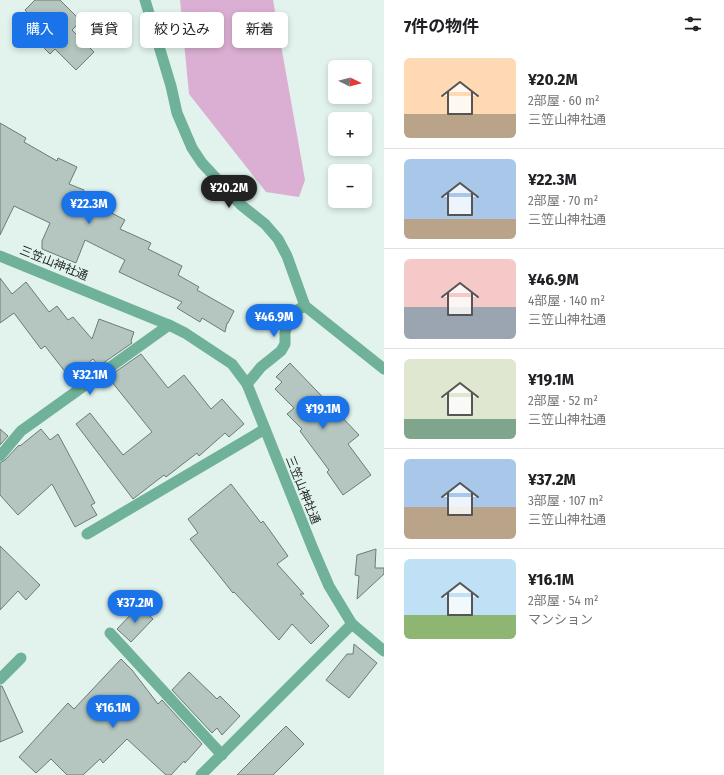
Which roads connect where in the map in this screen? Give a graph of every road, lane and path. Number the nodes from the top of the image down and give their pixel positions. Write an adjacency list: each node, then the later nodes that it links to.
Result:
1 (145, 0): 3 (street)
2 (0, 256): 4 (street, 三笠山神社通)
3 (305, 306): 5 (street); 6 (street)
4 (169, 325): 6 (street, 三笠山神社通); 8 (street)
5 (384, 369)
6 (247, 384): 7 (street, 三笠山神社通)
7 (265, 429): 9 (street); 10 (street, 三笠山神社通)
8 (0, 456)
9 (87, 534)
10 (352, 624): 12 (street, 三笠山神社通); 15 (street)
11 (110, 633): 15 (street)
12 (384, 651)
13 (21, 658): 14 (street)
14 (0, 679)
15 (222, 755): 16 (street)
16 (202, 775)

